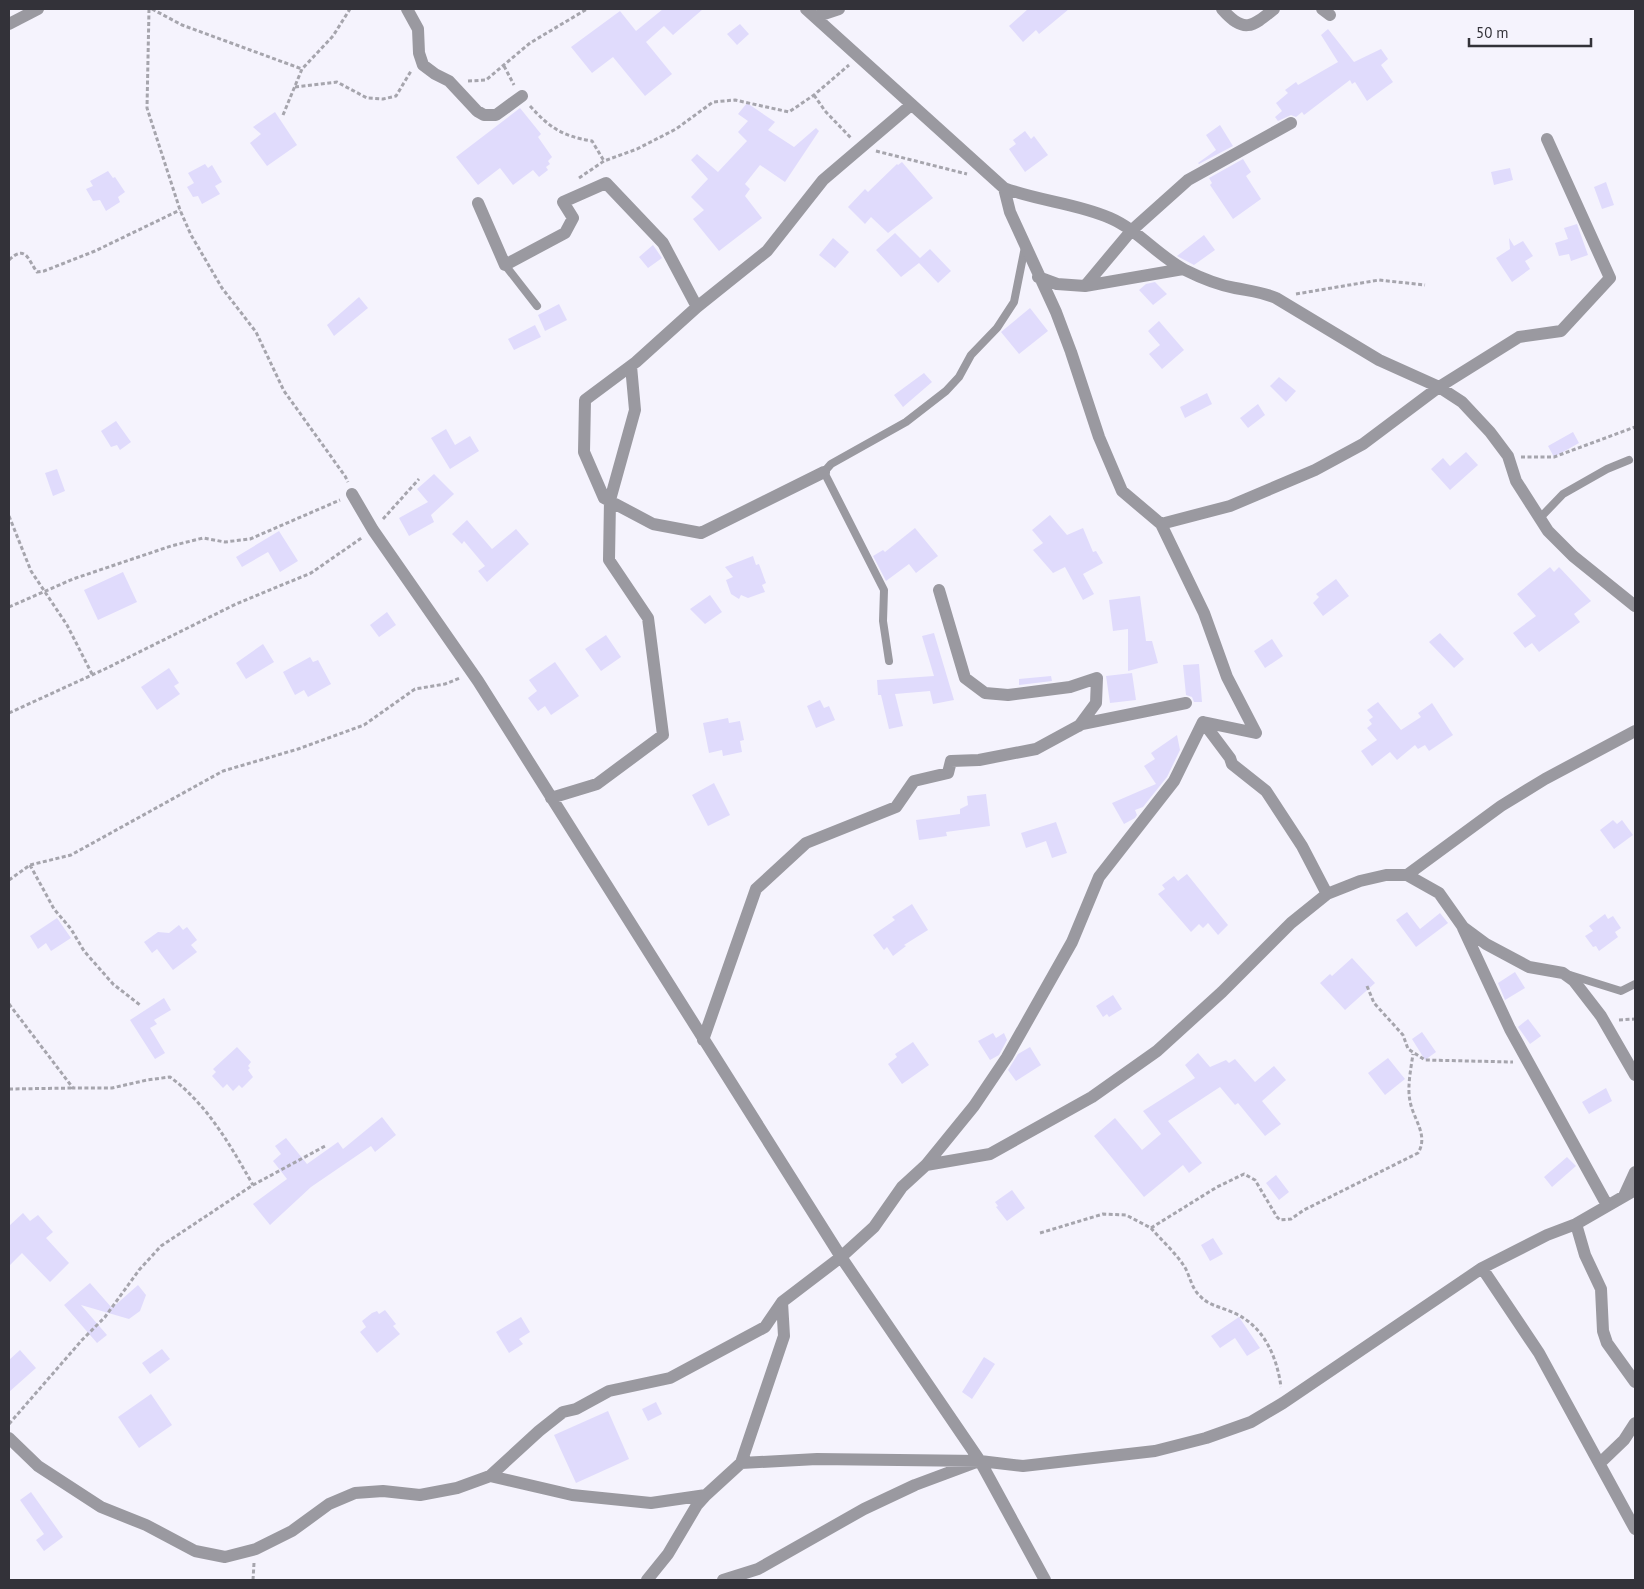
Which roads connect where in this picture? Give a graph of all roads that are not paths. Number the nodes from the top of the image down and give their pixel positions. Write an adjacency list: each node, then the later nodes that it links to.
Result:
1 (38, 9): 7 (street)
2 (407, 9): 8 (street)
3 (839, 9): 6 (street)
4 (1222, 9): 5 (street)
5 (1274, 9)
6 (810, 13): 9 (street)
7 (9, 24)
8 (522, 96)
9 (911, 105): 12 (street); 21 (street)
10 (1291, 123): 14 (street)
11 (1547, 139): 23 (street)
12 (999, 185): 14 (street); 15 (street)
13 (478, 203): 16 (street)
14 (1131, 230): 17 (street); 19 (street)
15 (1025, 245): 18 (street); 25 (lane)
16 (505, 265): 20 (lane); 21 (street)
17 (1183, 269): 19 (street); 23 (street)
18 (1038, 277): 19 (street); 29 (street)
19 (1085, 286)
20 (536, 306)
21 (697, 307): 22 (street)
22 (631, 366): 27 (street); 27 (street)
23 (1439, 387): 28 (street); 29 (street)
24 (1629, 460): 28 (lane)
25 (824, 472): 27 (street); 32 (lane)
26 (352, 494): 37 (street)
27 (610, 500): 37 (street)
28 (1539, 518): 31 (street)
29 (1161, 524): 34 (street)
30 (940, 590): 35 (street)
31 (1635, 606)
32 (889, 661)
33 (1186, 703): 35 (street)
34 (1203, 722): 39 (street); 45 (street)
35 (1079, 726): 43 (street)
36 (1635, 731): 38 (street)
37 (551, 798): 43 (street)
38 (1407, 875): 39 (street); 40 (street)
39 (1327, 894): 45 (street)
40 (1463, 927): 41 (street); 48 (street)
41 (1564, 973): 42 (lane); 44 (street)
42 (1635, 984)
43 (703, 1040): 50 (street)
44 (1635, 1075)
45 (926, 1165): 50 (street)
46 (1635, 1172): 47 (street)
47 (1630, 1193): 48 (street)
48 (1607, 1205): 49 (street)
49 (1576, 1224): 51 (street); 53 (street)
50 (841, 1256): 52 (street); 56 (street)
51 (1482, 1268): 56 (street); 58 (street)
52 (782, 1302): 57 (street); 59 (street)
53 (1635, 1382)
54 (1635, 1423): 58 (street)
55 (10, 1442): 59 (street)
56 (980, 1461): 57 (street); 63 (street); 64 (street)
57 (741, 1463): 60 (street)
58 (1600, 1463): 61 (street)
59 (490, 1476): 60 (street)
60 (706, 1495): 62 (street)
61 (1635, 1529)
62 (647, 1580)
63 (723, 1580)
64 (1044, 1580)

